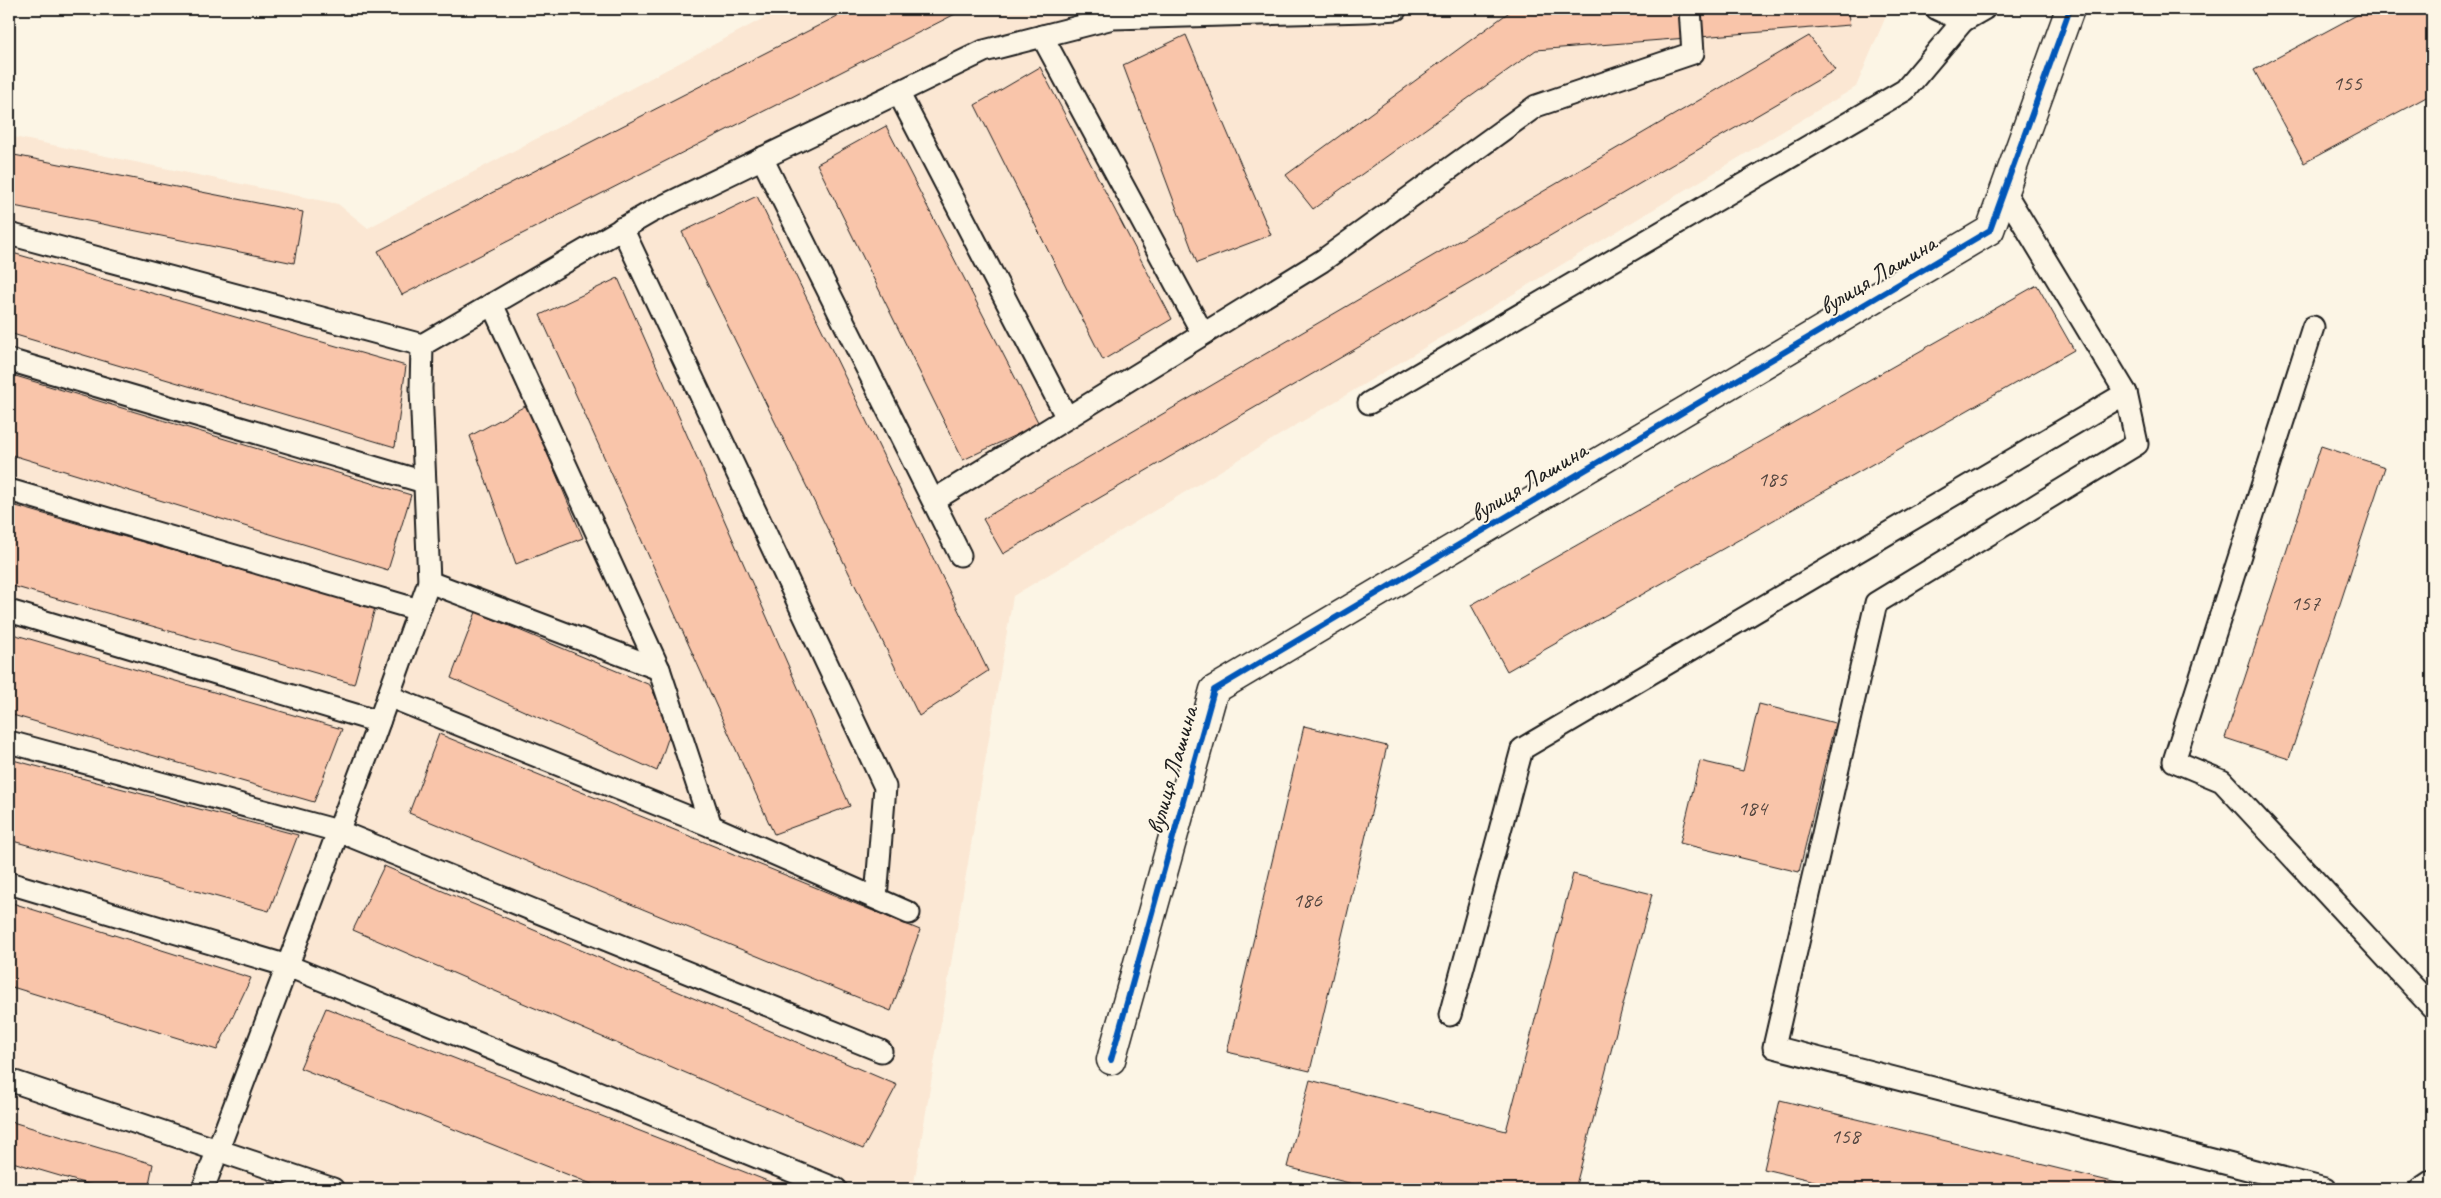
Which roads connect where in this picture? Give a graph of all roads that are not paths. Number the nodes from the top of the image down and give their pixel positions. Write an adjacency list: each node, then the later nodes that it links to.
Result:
1 (1396, 9): 7 (lane)
2 (1690, 9): 15 (lane)
3 (1937, 9): 6 (lane)
4 (1984, 9): 6 (lane)
5 (2070, 9): 10 (street, вулиця Лашина)
6 (1963, 22): 19 (lane)
7 (1042, 36): 8 (lane); 15 (lane)
8 (898, 92): 9 (lane); 20 (lane)
9 (762, 158): 11 (lane); 23 (lane)
10 (2004, 191): 18 (lane); 41 (street, вулиця Лашина)
11 (622, 228): 13 (lane); 35 (lane)
12 (9, 234): 16 (lane)
13 (492, 304): 16 (lane); 28 (lane)
14 (2313, 327): 38 (lane)
15 (1204, 334): 20 (lane)
16 (422, 345): 21 (lane)
17 (9, 360): 21 (lane)
18 (2126, 393): 39 (lane); 48 (lane)
19 (1370, 403)
20 (1067, 418): 23 (lane)
21 (424, 482): 25 (lane)
22 (9, 490): 26 (lane)
23 (934, 500): 24 (lane)
24 (960, 555)
25 (429, 582): 26 (lane); 28 (lane)
26 (419, 610): 29 (lane)
27 (9, 611): 30 (lane)
28 (659, 669): 32 (lane)
29 (388, 696): 30 (lane); 32 (lane)
30 (378, 722): 33 (lane)
31 (9, 742): 33 (lane)
32 (711, 826): 35 (lane)
33 (338, 831): 37 (lane); 40 (lane)
34 (9, 883): 37 (lane)
35 (876, 898): 36 (lane)
36 (909, 913)
37 (288, 966): 43 (lane); 47 (lane)
38 (2432, 1007)
39 (1450, 1015)
40 (881, 1051)
41 (1110, 1060)
42 (9, 1080): 43 (lane)
43 (218, 1150): 45 (lane); 46 (lane)
44 (2432, 1181): 49 (lane)
45 (203, 1189)
46 (333, 1189)
47 (836, 1189)
48 (2325, 1189)
49 (2420, 1189)

